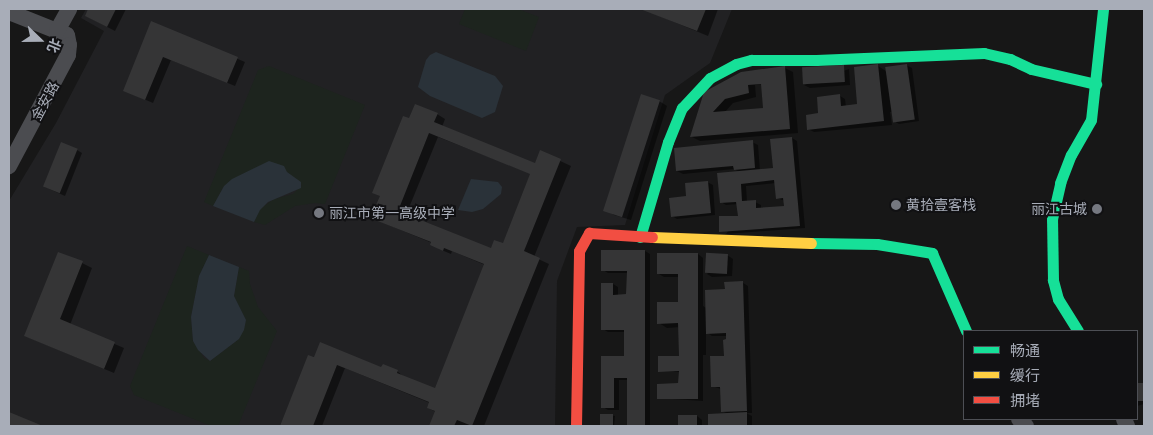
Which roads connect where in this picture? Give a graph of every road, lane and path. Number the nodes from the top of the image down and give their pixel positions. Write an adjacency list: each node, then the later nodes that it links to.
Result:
1 (69, 9): 4 (street)
2 (1103, 9): 5 (street)
3 (9, 12): 4 (street)
4 (57, 31): 6 (street, 金安路)
5 (1096, 84): 7 (street); 9 (street)
6 (9, 166)
7 (640, 236): 8 (street); 10 (street)
8 (966, 330)
9 (1077, 330)
10 (576, 426)

